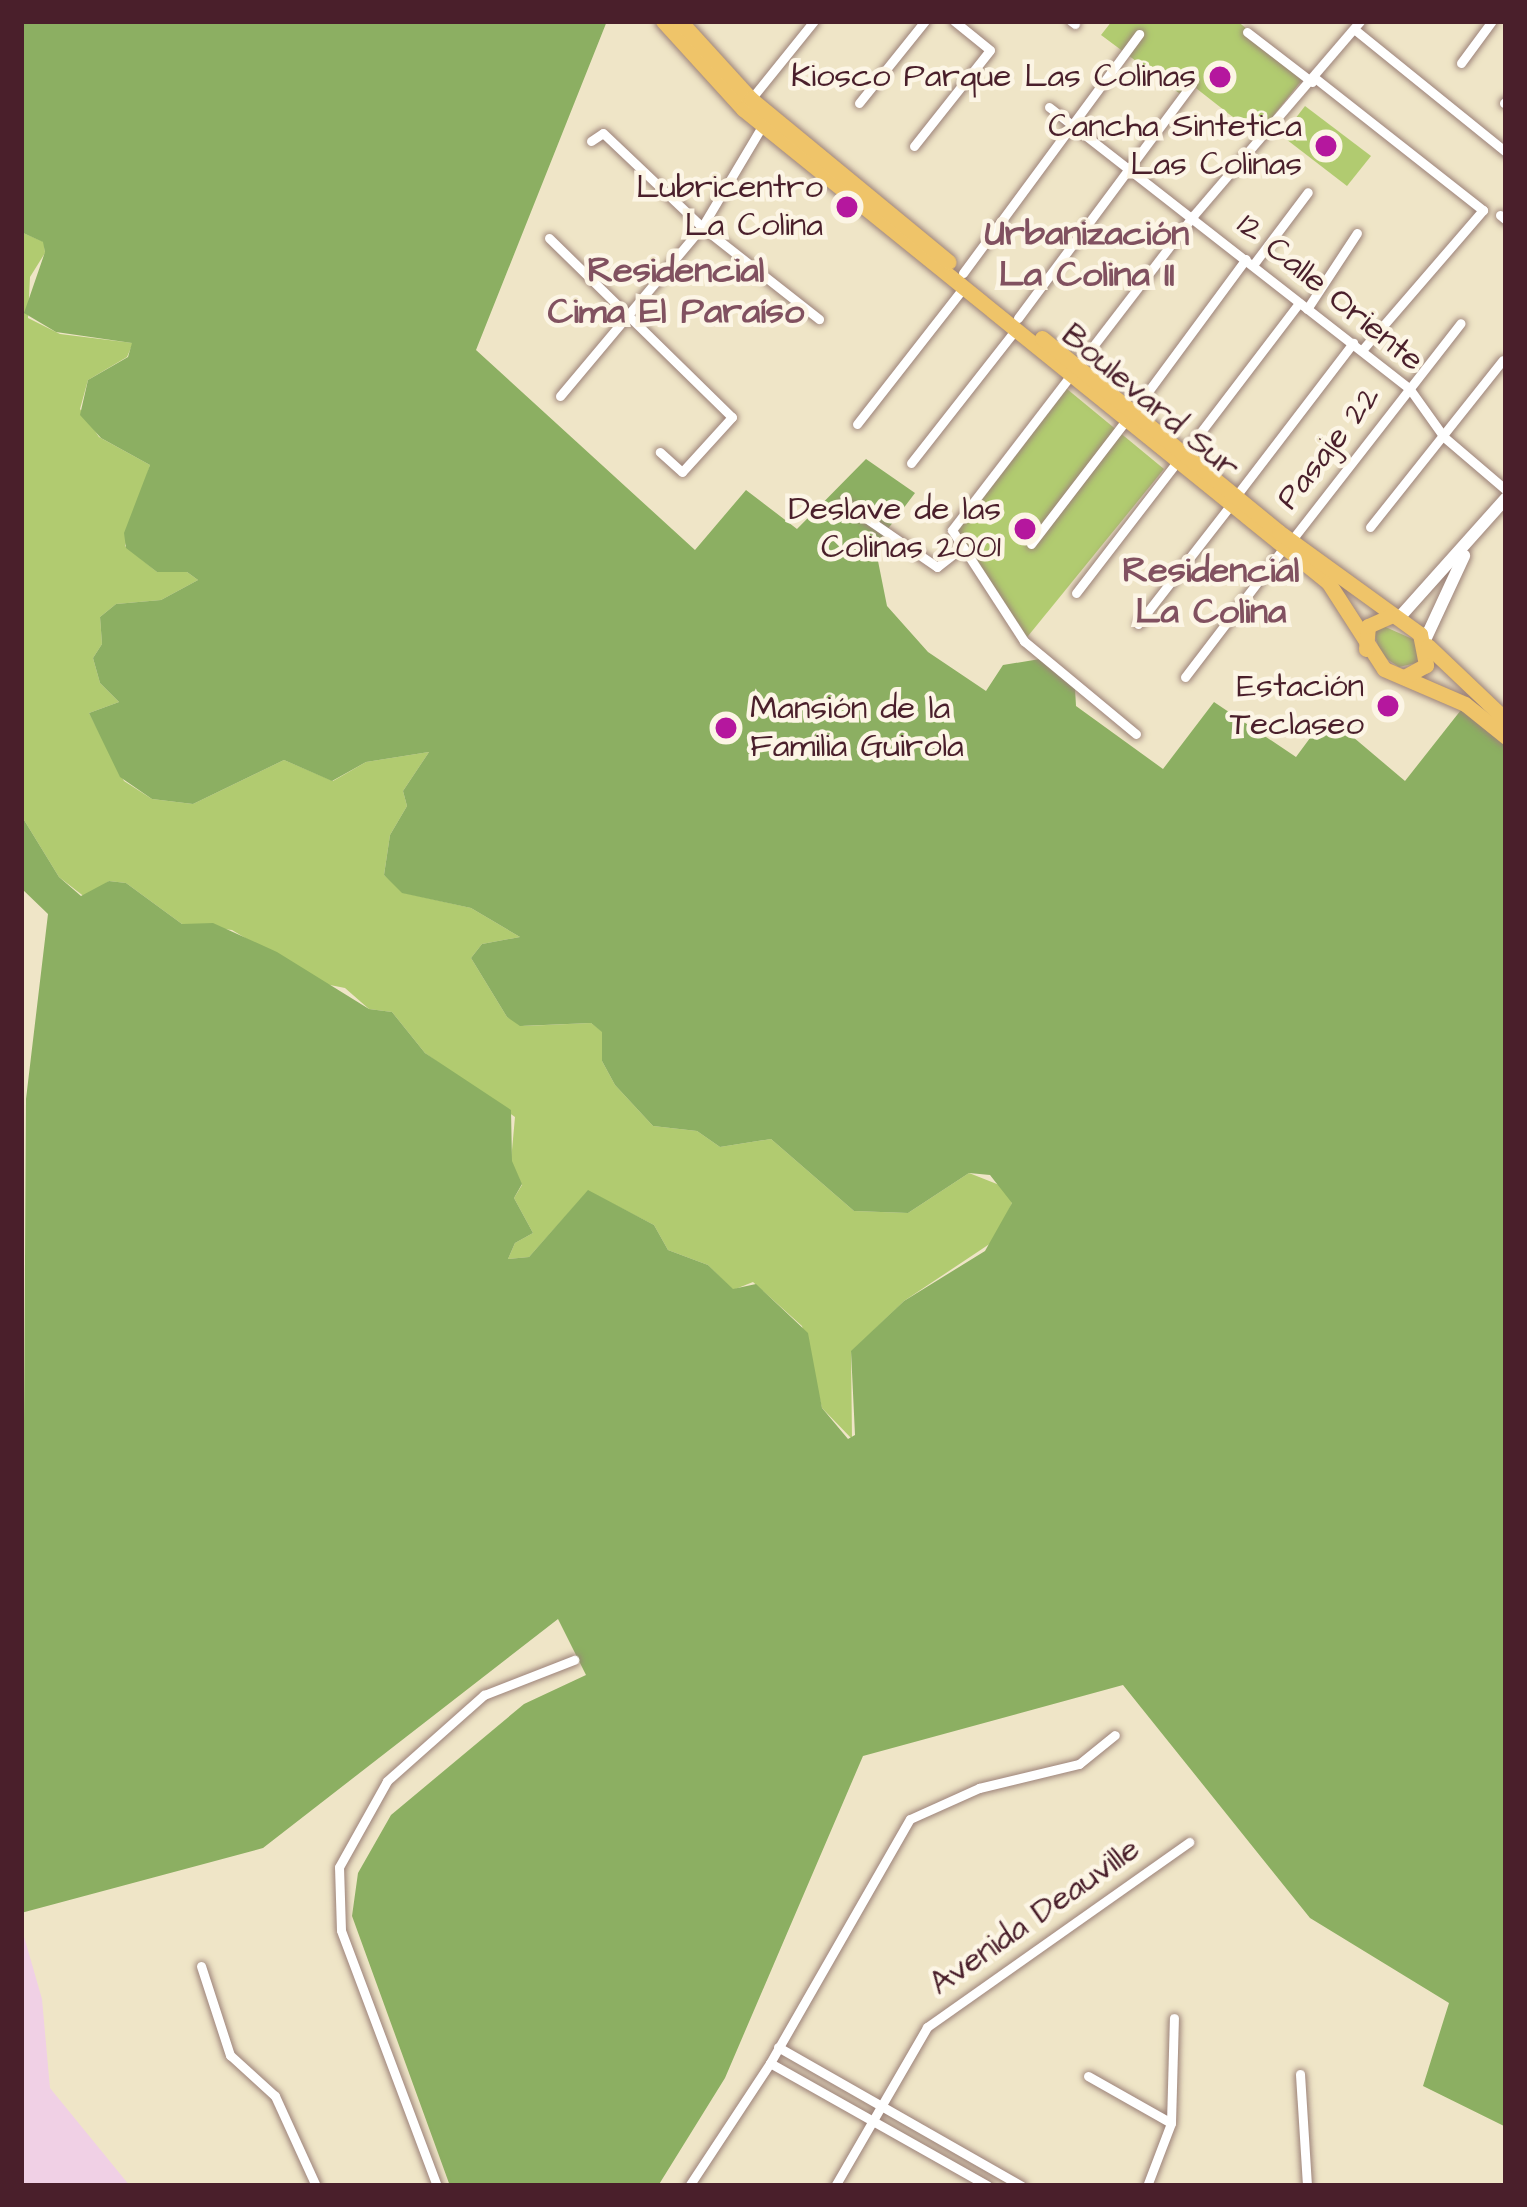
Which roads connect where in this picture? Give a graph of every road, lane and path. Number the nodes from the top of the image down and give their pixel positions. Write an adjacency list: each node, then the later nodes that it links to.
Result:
1 (663, 21): 16 (highway, Boulevard Sur)
2 (680, 21): 13 (highway, Boulevard Sur)
3 (814, 21): 13 (street)
4 (925, 21): 14 (street)
5 (954, 21): 19 (street)
6 (1492, 21): 10 (street)
7 (1357, 25): 11 (street); 20 (street)
8 (1247, 32): 11 (street)
9 (1139, 34): 17 (street)
10 (1461, 63)
11 (1314, 80): 23 (street); 34 (street)
12 (1192, 84): 21 (street)
13 (751, 99): 16 (highway, Boulevard Sur)
14 (860, 103)
15 (1049, 107): 17 (street, 12 Calle Oriente)
16 (766, 120): 24 (street); 28 (highway, Boulevard Sur)
17 (1074, 131): 21 (street, 12 Calle Oriente); 28 (street)
18 (591, 141): 24 (street)
19 (914, 146)
20 (1506, 152)
21 (1126, 169): 23 (street, 12 Calle Oriente); 33 (street)
22 (1308, 192): 27 (street)
23 (1192, 216): 27 (street, 12 Calle Oriente); 36 (street)
24 (702, 227): 30 (street); 31 (street)
25 (1357, 233): 29 (street)
26 (549, 238): 30 (street)
27 (1250, 262): 29 (street, 12 Calle Oriente); 39 (street)
28 (963, 280): 33 (highway, Boulevard Sur); 40 (street)
29 (1303, 306): 34 (street, 12 Calle Oriente); 43 (street)
30 (629, 317): 38 (street); 42 (street)
31 (819, 319)
32 (1461, 323): 37 (street, Pasaje 22)
33 (1017, 324): 36 (highway, Boulevard Sur); 44 (street)
34 (1358, 347): 37 (street, 12 Calle Oriente); 46 (street)
35 (1503, 359): 41 (street)
36 (1072, 369): 39 (highway, Boulevard Sur); 52 (street)
37 (1409, 388): 41 (street, 12 Calle Oriente); 51 (street, Pasaje 22)
38 (560, 397)
39 (1130, 416): 43 (highway, Boulevard Sur); 49 (street)
40 (857, 424)
41 (1444, 437): 45 (street, 12 Calle Oriente); 48 (street)
42 (660, 452)
43 (1180, 458): 46 (highway, Boulevard Sur); 53 (street)
44 (911, 463)
45 (1506, 494): 50 (street)
46 (1233, 502): 51 (highway, Boulevard Sur); 55 (street)
47 (844, 503): 52 (street)
48 (1370, 527)
49 (1031, 544)
50 (1470, 544): 54 (street); 56 (street)
51 (1287, 545): 54 (highway, Boulevard Sur); 57 (highway, Boulevard Sur); 58 (street, Pasaje 22)
52 (959, 550): 61 (street)
53 (1076, 593)
54 (1394, 617): 56 (highway); 57 (highway)
55 (1138, 625)
56 (1427, 643): 59 (highway); 60 (highway)
57 (1367, 652): 59 (highway)
58 (1185, 677)
59 (1404, 677): 62 (highway)
60 (1506, 720)
61 (1136, 734)
62 (1506, 736)
63 (574, 1660): 76 (street)
64 (1115, 1735): 68 (street)
65 (1190, 1843): 72 (street, Avenida Deauville)
66 (201, 1966): 75 (street)
67 (1174, 2018): 74 (street)
68 (778, 2048): 69 (street); 72 (street)
69 (770, 2062): 73 (street); 77 (street)
70 (1300, 2074): 82 (street)
71 (1088, 2076): 74 (street)
72 (882, 2105): 73 (street, Avenida Deauville); 80 (street)
73 (873, 2120): 78 (street, Avenida Deauville); 79 (street)
74 (1171, 2123): 81 (street)
75 (316, 2186)
76 (437, 2186)
77 (689, 2186)
78 (835, 2186)
79 (988, 2186)
80 (1022, 2186)
81 (1147, 2186)
82 (1307, 2186)

